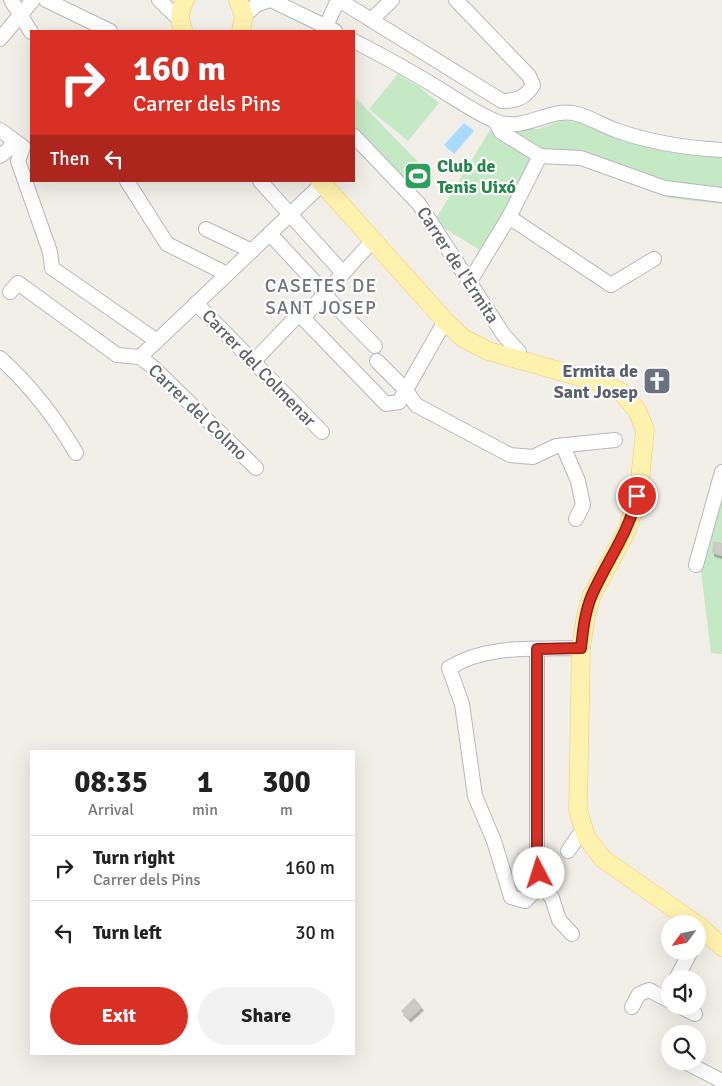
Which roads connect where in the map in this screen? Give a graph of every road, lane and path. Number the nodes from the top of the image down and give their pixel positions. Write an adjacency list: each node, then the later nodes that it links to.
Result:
1 (11, 0): 11 (street)
2 (32, 0): 11 (street)
3 (46, 0): 12 (street)
4 (67, 0): 12 (street)
5 (159, 0): 15 (street)
6 (185, 0): 15 (main road)
7 (270, 0): 13 (street); 16 (street)
8 (339, 0): 14 (street); 16 (street)
9 (392, 0): 14 (street)
10 (456, 0): 14 (street)
11 (21, 16): 17 (street); 19 (street)
12 (78, 16): 18 (street)
13 (241, 16)
14 (371, 20)
15 (181, 28)
16 (331, 29)
17 (30, 30)
18 (108, 30)
19 (0, 39)
20 (355, 42): 21 (street)
21 (496, 122): 25 (street); 27 (street)
22 (0, 130): 24 (street)
23 (355, 137): 42 (street, Carrer de l'Ermita)
24 (22, 144): 26 (street); 28 (street)
25 (722, 150)
26 (0, 156): 28 (street)
27 (540, 156): 32 (street); 34 (street)
28 (18, 161): 48 (street)
29 (128, 182): 41 (street)
30 (261, 182): 33 (street)
31 (321, 183): 33 (street); 37 (main road)
32 (722, 195)
33 (290, 215): 36 (street); 40 (street)
34 (509, 217): 39 (street); 42 (street)
35 (206, 229): 38 (street)
36 (270, 234): 38 (street); 44 (street)
37 (373, 240): 40 (street); 47 (main road)
38 (252, 251): 41 (street)
39 (654, 259)
40 (343, 273): 44 (street)
41 (227, 274): 45 (street)
42 (470, 282): 50 (street, Carrer de l'Ermita)
43 (10, 292): 51 (street)
44 (324, 294): 46 (street); 49 (street)
45 (196, 304): 48 (street); 54 (street, Carrer del Colmenar)
46 (301, 316): 54 (street); 55 (street)
47 (445, 321): 55 (street); 64 (main road)
48 (157, 341): 51 (street)
49 (375, 346)
50 (519, 352)
51 (140, 357): 60 (street, Carrer del Colmo)
52 (0, 358): 59 (street)
53 (377, 361): 55 (street)
54 (253, 362): 56 (street, Carrer del Colmenar)
55 (405, 389): 58 (street)
56 (322, 432)
57 (615, 440): 58 (street)
58 (562, 446): 62 (street)
59 (76, 453)
60 (256, 468)
61 (722, 472): 63 (street)
62 (576, 519)
63 (696, 565)
64 (581, 648): 65 (street); 69 (main road)
65 (537, 649): 68 (street); 68 (street)
66 (579, 835): 67 (street)
67 (568, 851)
68 (541, 885): 70 (street)
69 (678, 915)
70 (572, 934)
71 (706, 935): 72 (main road)
72 (722, 947)
73 (661, 994): 74 (street)
74 (632, 1007)
75 (701, 1070): 76 (street)
76 (722, 1081)

